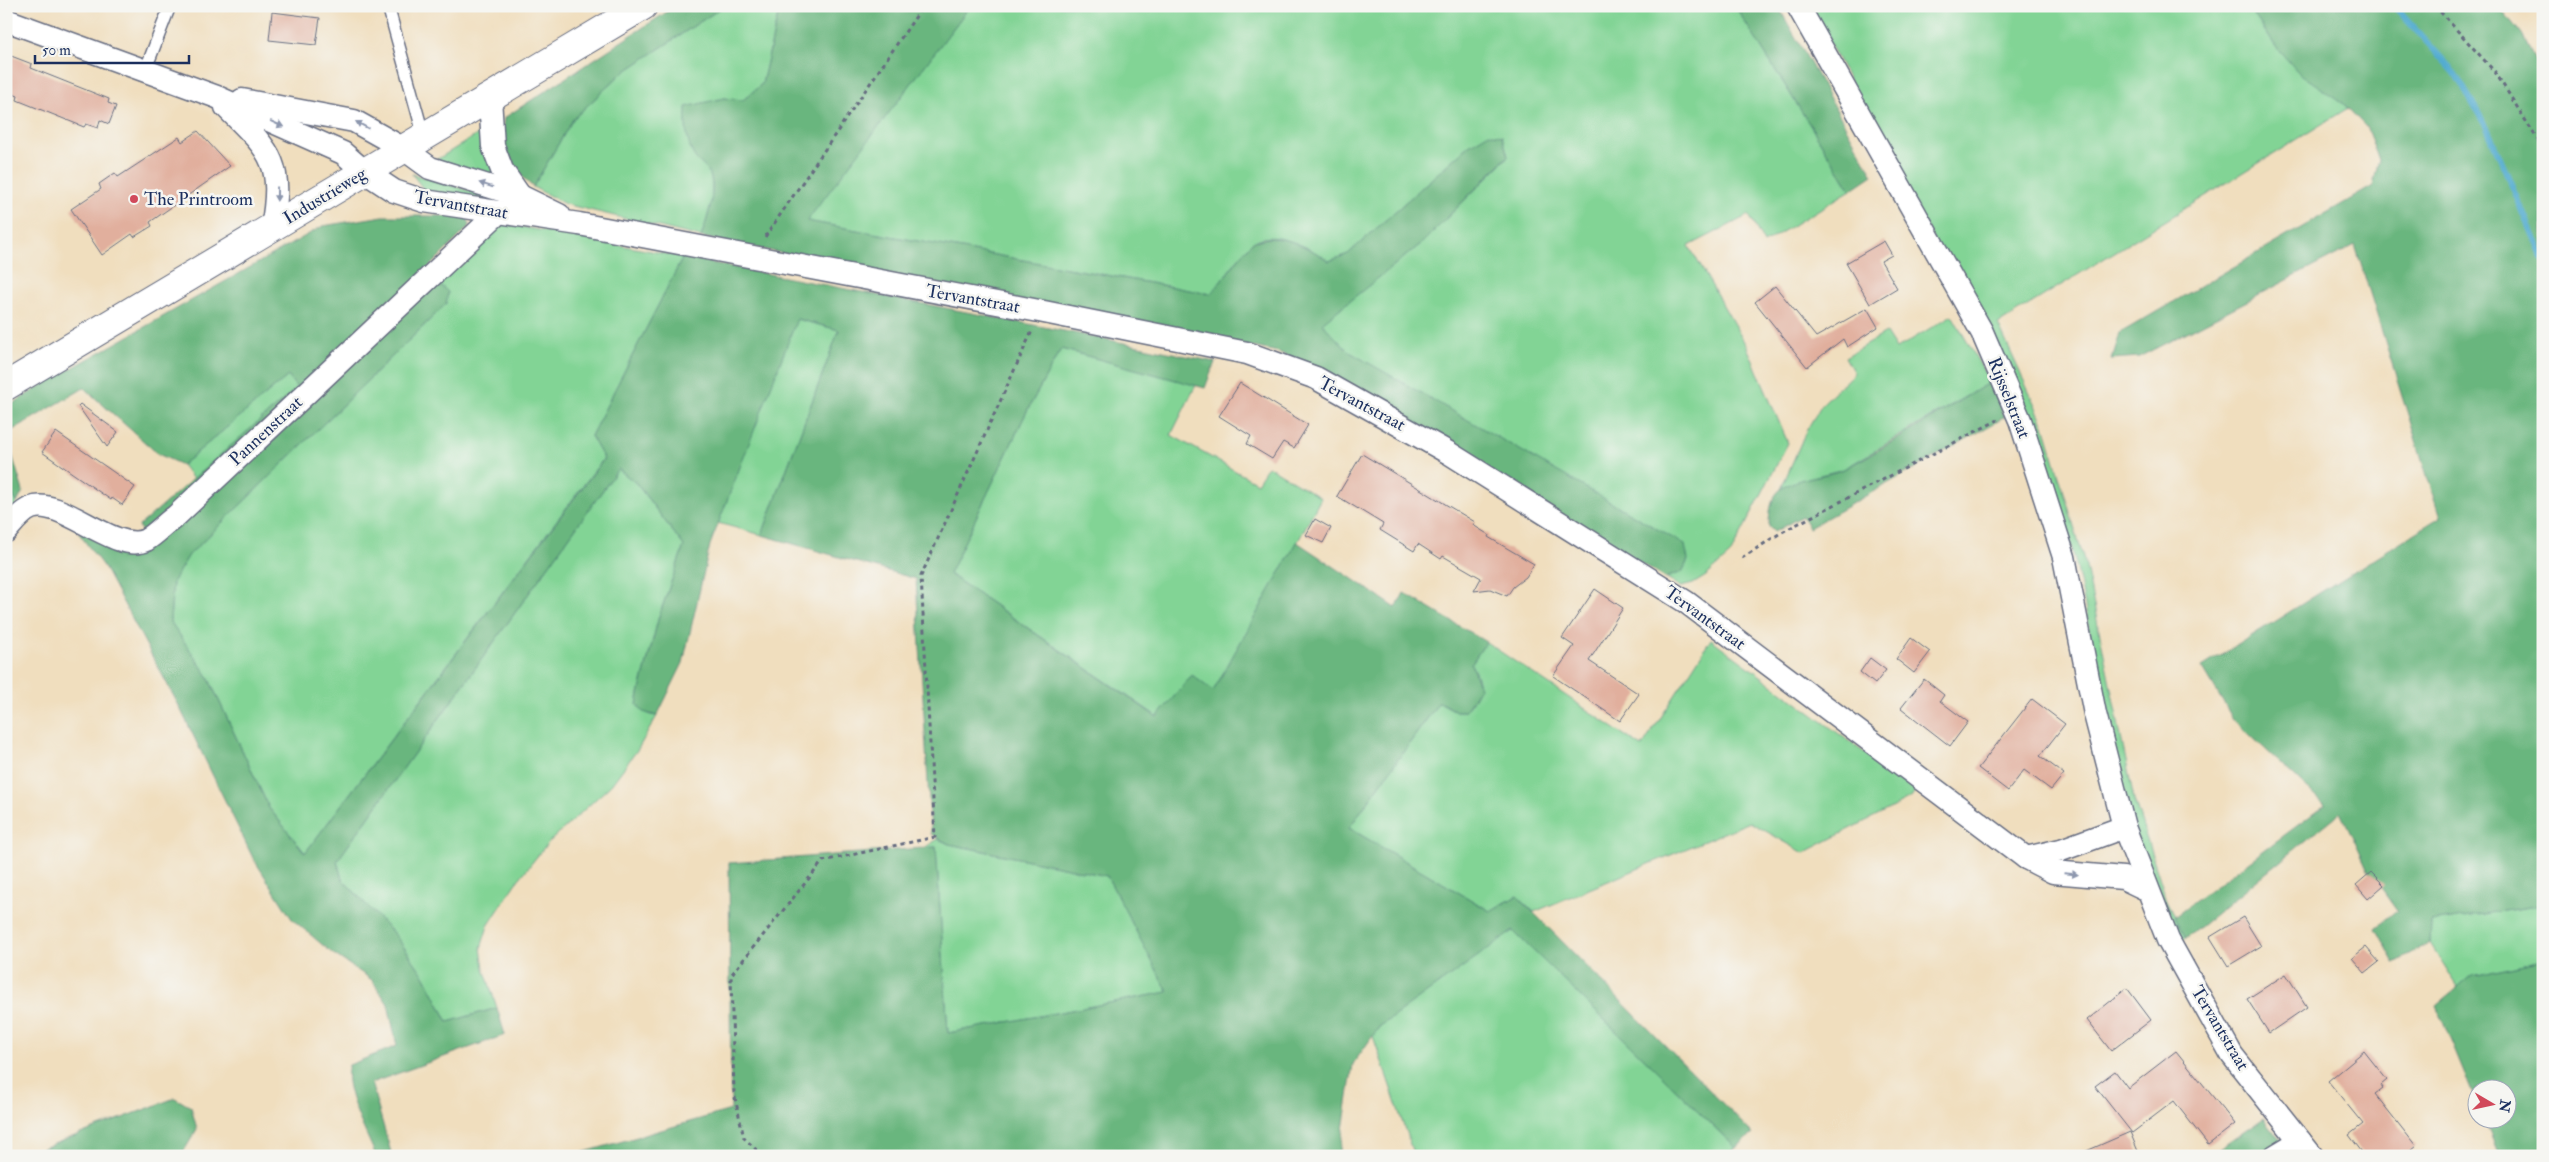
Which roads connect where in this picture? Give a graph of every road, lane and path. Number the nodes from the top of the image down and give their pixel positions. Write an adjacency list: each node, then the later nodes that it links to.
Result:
1 (170, 6): 8 (lane)
2 (388, 6): 11 (lane)
3 (643, 6): 10 (main road, Industrieweg)
4 (923, 6): 18 (path)
5 (1798, 6): 21 (street, Rijsselstraat)
6 (2435, 6): 12 (path)
7 (6, 20): 8 (street, Tervantstraat)
8 (145, 71): 9 (street, Tervantstraat)
9 (217, 97): 11 (street, Tervantstraat, one-way to 9); 13 (street, Tervantstraat, one-way to 13); 17 (street, Tervantstraat, one-way to 17)
10 (490, 98): 11 (main road, Industrieweg); 14 (street, Tervantstraat)
11 (414, 143): 13 (main road, Industrieweg); 14 (street, Tervantstraat, one-way to 11)
12 (2543, 148)
13 (365, 172): 15 (street, Tervantstraat); 17 (main road, Industrieweg)
14 (520, 196): 16 (street, Tervantstraat)
15 (499, 212): 16 (street, Tervantstraat); 22 (street, Pannenstraat)
16 (579, 224): 18 (street, Tervantstraat)
17 (272, 228): 20 (main road, Industrieweg)
18 (751, 259): 19 (street, Tervantstraat)
19 (1039, 311): 25 (street, Tervantstraat); 28 (path)
20 (6, 386)
21 (2016, 410): 23 (path); 24 (street, Rijsselstraat)
22 (6, 531)
23 (1742, 558)
24 (2124, 826): 25 (street); 26 (street, Tervantstraat)
25 (2026, 858): 26 (street, Tervantstraat, one-way to 26)
26 (2146, 889): 27 (street, Tervantstraat)
27 (2306, 1148): 29 (street)
28 (763, 1156)
29 (2275, 1156)

